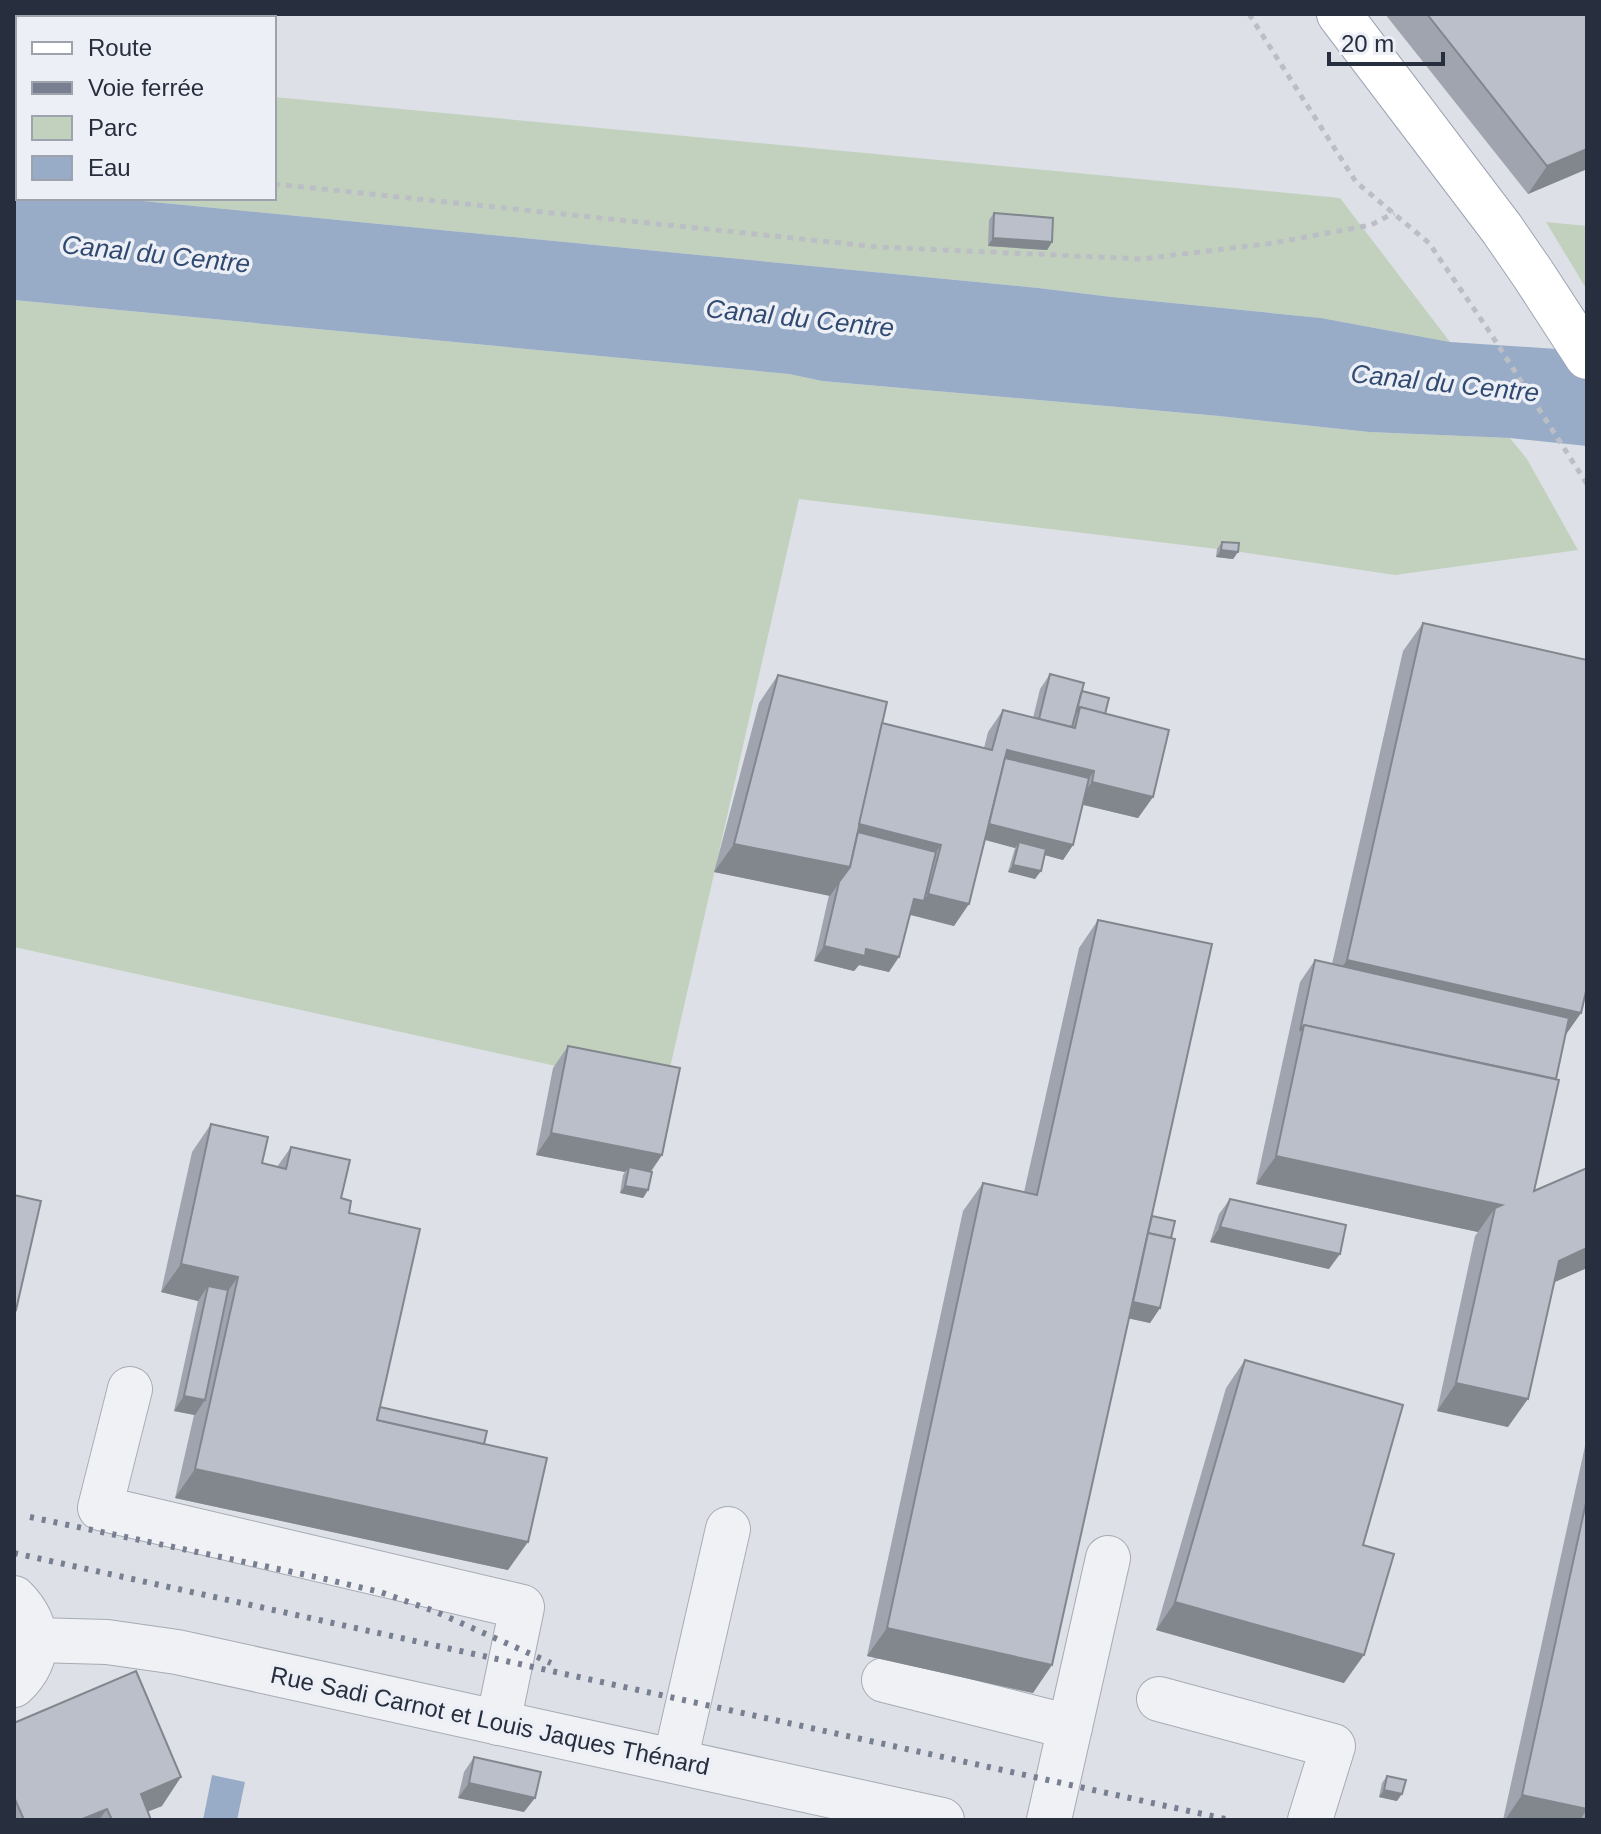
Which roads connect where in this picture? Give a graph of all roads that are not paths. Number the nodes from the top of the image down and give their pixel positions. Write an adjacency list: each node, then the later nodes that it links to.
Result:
1 (1339, 14): 2 (main road)
2 (1587, 357)
3 (130, 1389): 11 (street)
4 (728, 1529): 13 (street)
5 (1108, 1558): 12 (street)
6 (14, 1598): 7 (street)
7 (35, 1640): 9 (street); 11 (street, Rue Sadi Carnot et Louis Jaques Thénard)
8 (884, 1680): 12 (street)
9 (14, 1685)
10 (1159, 1699): 16 (street)
11 (498, 1723): 13 (street, Rue Sadi Carnot et Louis Jaques Thénard)
12 (1070, 1727): 15 (street)
13 (675, 1761): 14 (street, Rue Sadi Carnot et Louis Jaques Thénard)
14 (942, 1820)
15 (1049, 1820)
16 (1310, 1820)

